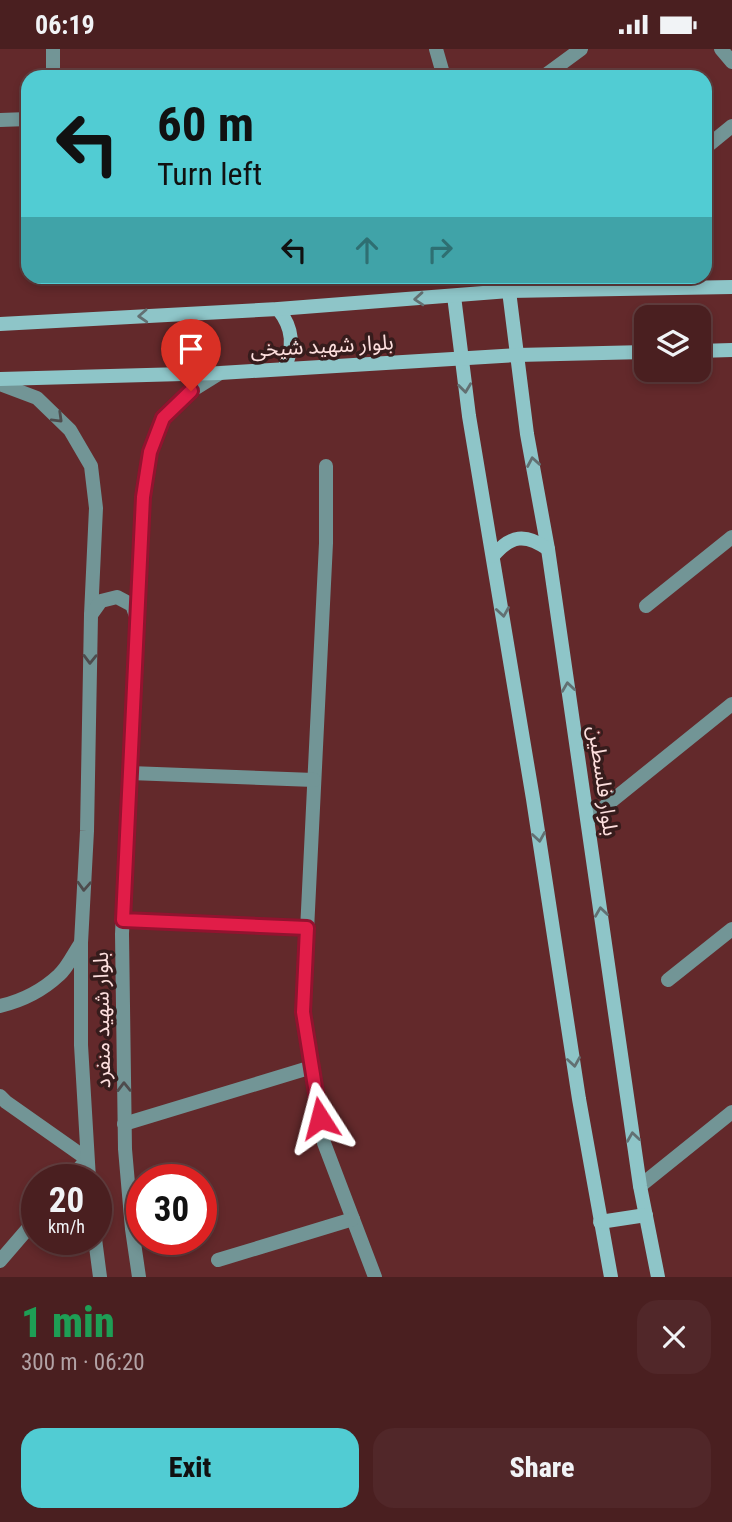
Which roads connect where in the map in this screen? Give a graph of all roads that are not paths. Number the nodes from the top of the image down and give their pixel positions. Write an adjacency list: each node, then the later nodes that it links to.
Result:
1 (52, 49): 6 (street)
2 (436, 49): 7 (street)
3 (580, 49): 8 (street)
4 (721, 49): 5 (street)
5 (732, 62)
6 (53, 70)
7 (442, 70)
8 (552, 70)
9 (21, 119): 10 (street)
10 (0, 120)
11 (732, 126): 12 (street)
12 (712, 142)
13 (507, 284): 14 (main road, بلوار شهید شیخی); 15 (main road, بلوار شهید شیخی); 21 (main road, بلوار فلسطین)
14 (732, 287)
15 (454, 296): 16 (main road, بلوار شهید شیخی, one-way to 16); 22 (main road)
16 (278, 309): 17 (main road, بلوار شهید شیخی, one-way to 17); 23 (main road)
17 (0, 324)
18 (732, 350): 19 (main road)
19 (711, 351)
20 (634, 352): 21 (main road, بلوار شهید شیخی)
21 (517, 355): 22 (main road, بلوار شهید شیخی); 29 (main road, بلوار فلسطین, one-way to 21)
22 (462, 359): 23 (main road, بلوار شهید شیخی); 30 (main road, one-way to 30)
23 (284, 369): 24 (main road, بلوار شهید شیخی)
24 (220, 373): 25 (main road, بلوار شهید شیخی); 33 (street, بلوار شهید منفرد)
25 (0, 379)
26 (0, 384): 32 (street, بلوار شهید منفرد, one-way to 32)
27 (326, 466): 36 (street)
28 (732, 537): 31 (street)
29 (548, 549): 30 (main road); 37 (main road, بلوار فلسطین, one-way to 29)
30 (494, 556): 54 (main road, one-way to 54)
31 (646, 606)
32 (91, 615): 33 (street); 41 (street, بلوار شهید منفرد, one-way to 41)
33 (137, 621): 35 (street, بلوار شهید منفرد)
34 (731, 707): 37 (street)
35 (130, 773): 36 (street); 38 (street, بلوار شهید منفرد)
36 (314, 780): 39 (street)
37 (588, 820): 51 (main road, بلوار فلسطین, one-way to 37)
38 (123, 920): 39 (street); 47 (street, بلوار شهید منفرد, one-way to 38)
39 (307, 928): 44 (street)
40 (732, 929): 42 (street)
41 (81, 943): 43 (street); 48 (street, بلوار شهید منفرد)
42 (668, 980)
43 (0, 1006)
44 (312, 1067): 47 (street); 53 (street)
45 (0, 1095): 48 (street)
46 (732, 1112): 51 (street)
47 (124, 1124): 60 (street, بلوار شهید منفرد)
48 (87, 1159): 49 (street); 50 (street, بلوار شهید منفرد)
49 (83, 1164)
50 (88, 1164)
51 (640, 1186): 52 (main road, بلوار فلسطین)
52 (646, 1215): 54 (main road); 63 (main road, بلوار فلسطین)
53 (353, 1219): 57 (street); 61 (street)
54 (600, 1222): 62 (main road)
55 (21, 1237): 58 (street)
56 (97, 1255): 59 (street)
57 (218, 1260)
58 (0, 1261)
59 (100, 1277)
60 (139, 1277)
61 (376, 1277)
62 (611, 1277)
63 (658, 1277)

